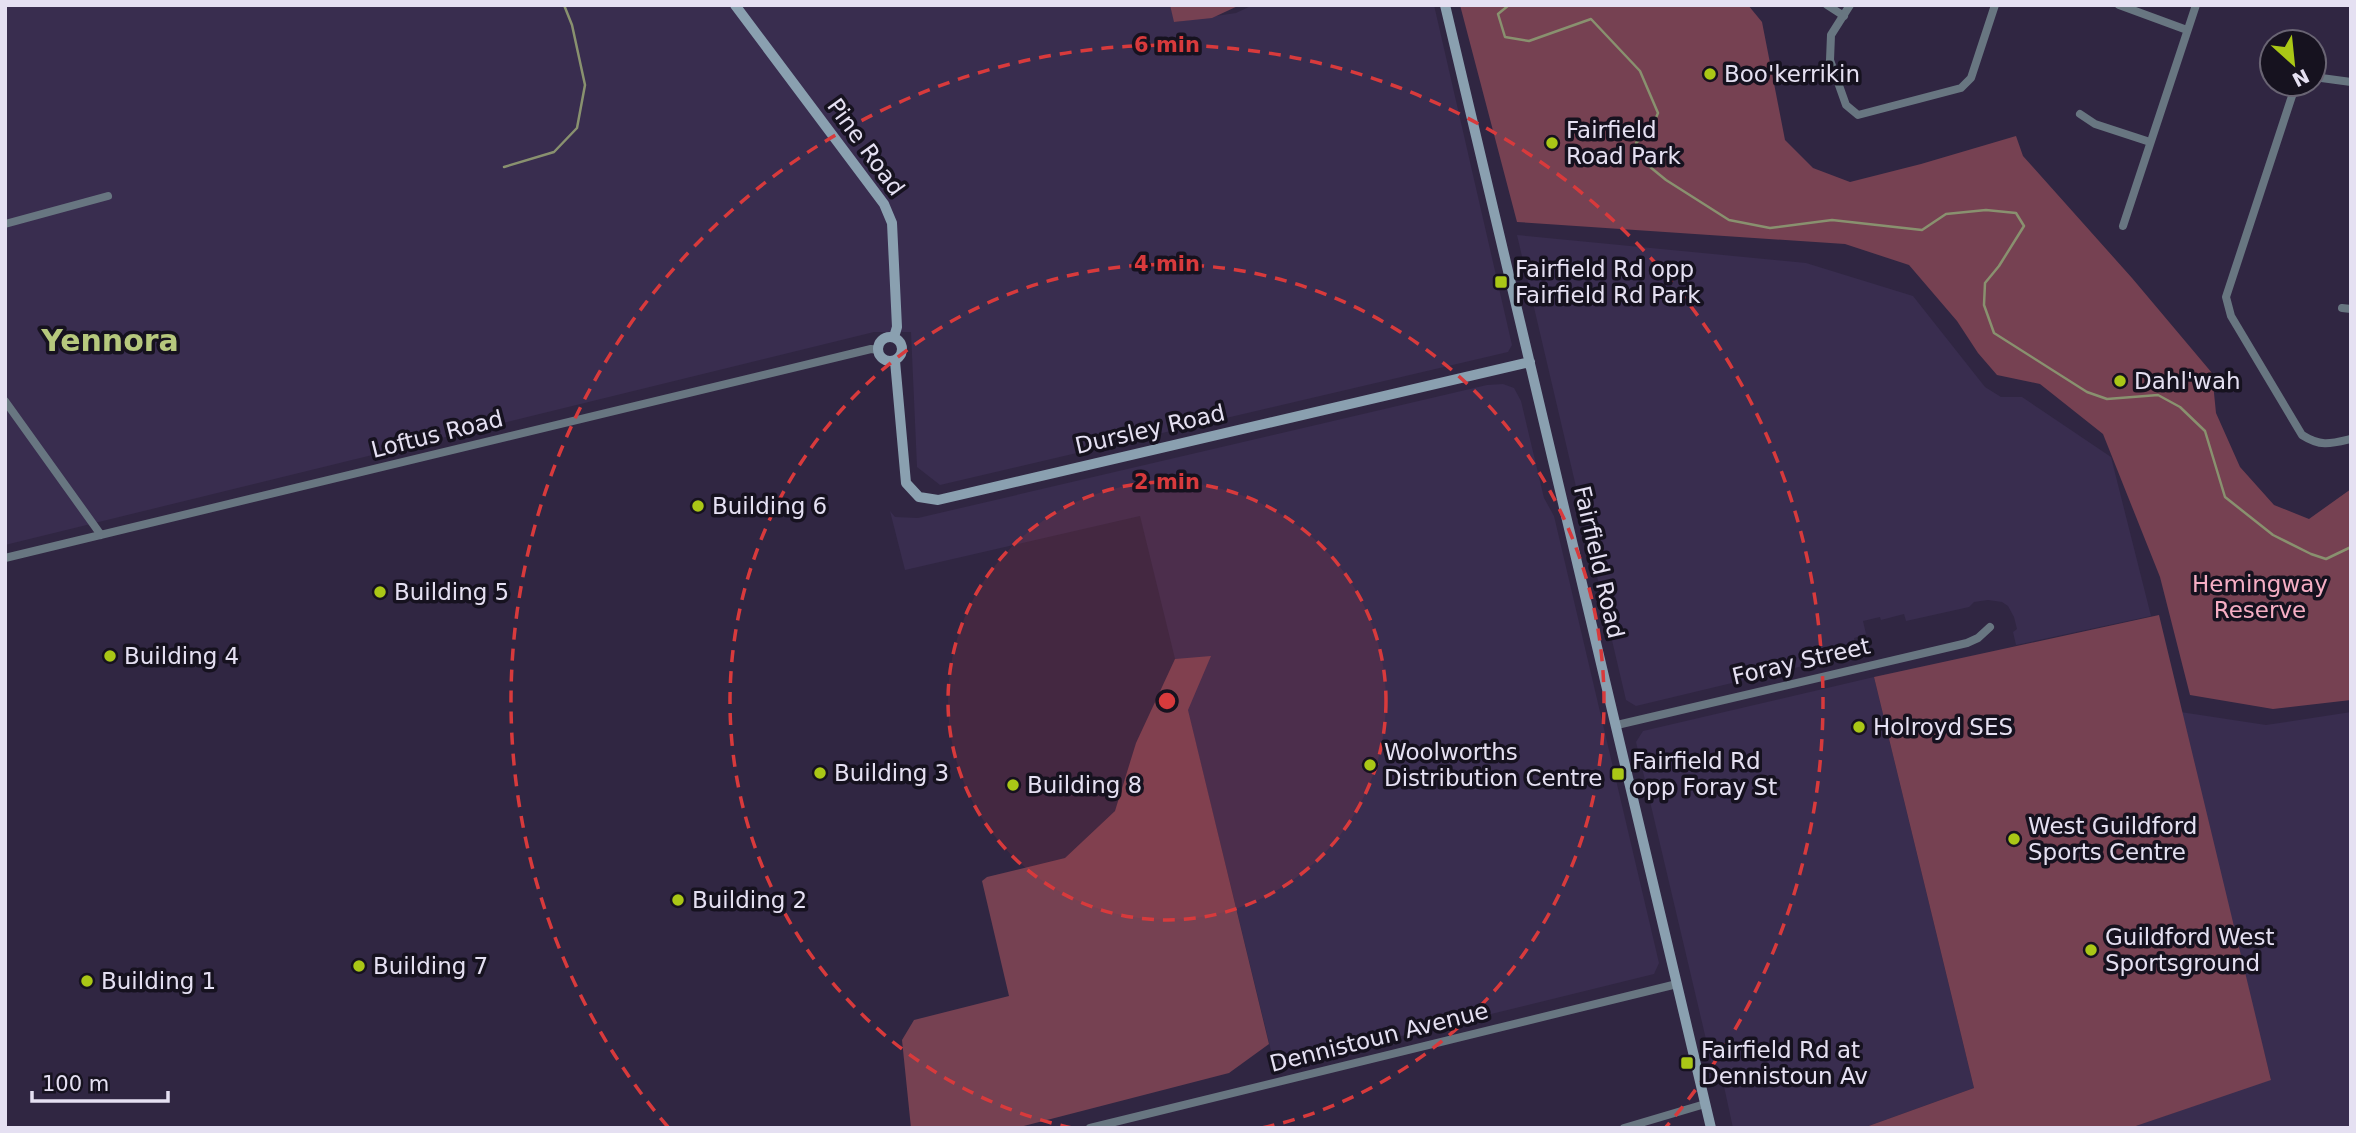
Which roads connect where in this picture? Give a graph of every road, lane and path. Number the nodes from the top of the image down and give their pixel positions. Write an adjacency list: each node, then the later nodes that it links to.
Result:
1 (735, 5): 18 (street, Pine Road)
2 (1446, 5): 21 (street, Fairfield Road)
3 (1827, 5): 8 (street)
4 (1850, 5): 8 (street)
5 (1995, 5): 8 (street)
6 (2119, 5): 9 (street)
7 (2196, 5): 9 (street)
8 (1844, 16)
9 (2187, 30): 14 (street)
10 (2328, 78): 11 (street)
11 (2351, 82)
12 (2291, 98): 23 (street)
13 (2080, 114): 14 (street)
14 (2150, 142): 17 (street)
15 (108, 196): 16 (street)
16 (5, 224)
17 (2123, 226)
18 (894, 337): 19 (street); 20 (street)
19 (878, 350): 20 (street); 24 (street, Loftus Road)
20 (894, 361): 21 (street, Dursley Road)
21 (1530, 362): 27 (street, Fairfield Road)
22 (5, 401): 24 (street)
23 (2351, 439)
24 (101, 535): 25 (street, Loftus Road)
25 (5, 558)
26 (1990, 627): 27 (street, Foray Street)
27 (1616, 725): 28 (street, Fairfield Road)
28 (1677, 984): 29 (street, Fairfield Road); 30 (street, Dennistoun Avenue)
29 (1706, 1104): 31 (street); 32 (street, Fairfield Road)
30 (1090, 1128)
31 (1624, 1128)
32 (1711, 1128)

